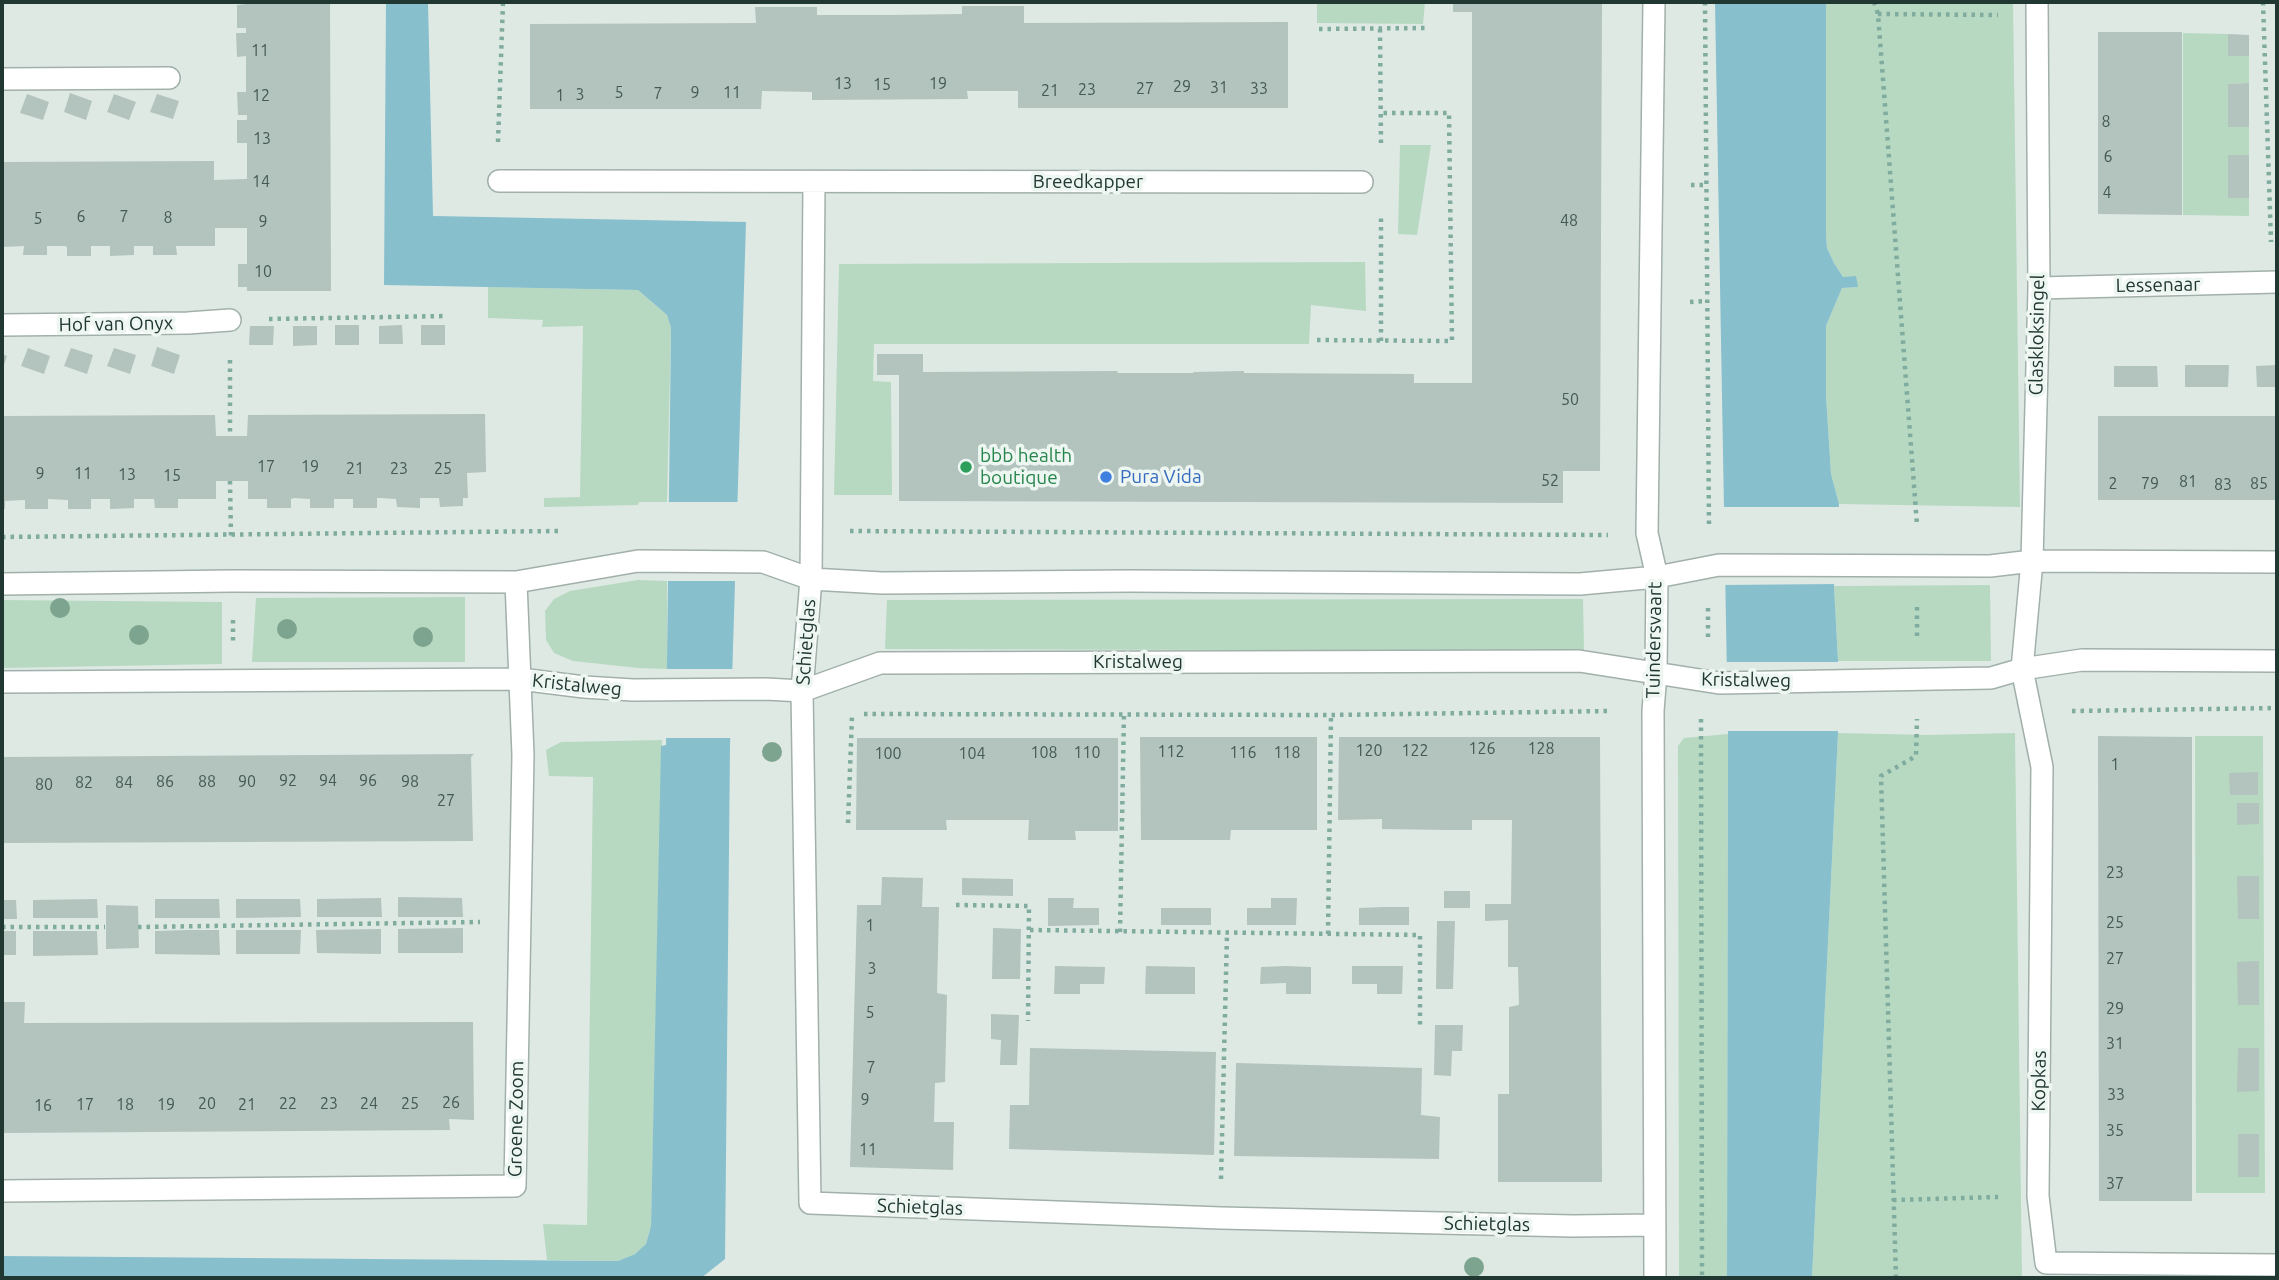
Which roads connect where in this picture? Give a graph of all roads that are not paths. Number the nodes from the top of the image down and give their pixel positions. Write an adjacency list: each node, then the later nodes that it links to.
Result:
1 (1654, 2): 14 (street, Tuindersvaart)
2 (2037, 8): 9 (street, Glaskloksingel)
3 (169, 78): 4 (street)
4 (2, 79)
5 (499, 181): 6 (street, Breedkapper)
6 (814, 182): 7 (street, Breedkapper); 15 (street)
7 (1362, 182)
8 (2275, 282): 9 (street, Lessenaar)
9 (2039, 288): 12 (street, Glaskloksingel)
10 (230, 320): 11 (street, Hof van Onyx)
11 (2, 325)
12 (2032, 561): 13 (street); 14 (street); 19 (street, Glaskloksingel)
13 (2277, 562)
14 (1657, 577): 15 (street); 20 (street, Tuindersvaart)
15 (811, 579): 16 (street); 23 (street, Schietglas)
16 (516, 582): 17 (street); 21 (street, Groene Zoom)
17 (2, 584)
18 (2277, 661): 19 (street, Kristalweg)
19 (2022, 669): 20 (street, Kristalweg); 26 (street, Kopkas)
20 (1656, 673): 23 (street, Kristalweg); 25 (street, Tuindersvaart)
21 (520, 679): 22 (street, Kristalweg); 23 (street, Kristalweg); 24 (street, Groene Zoom)
22 (2, 682)
23 (802, 691): 25 (street, Schietglas)
24 (2, 1191)
25 (1655, 1225): 27 (street, Tuindersvaart)
26 (2277, 1265)
27 (1655, 1278)

